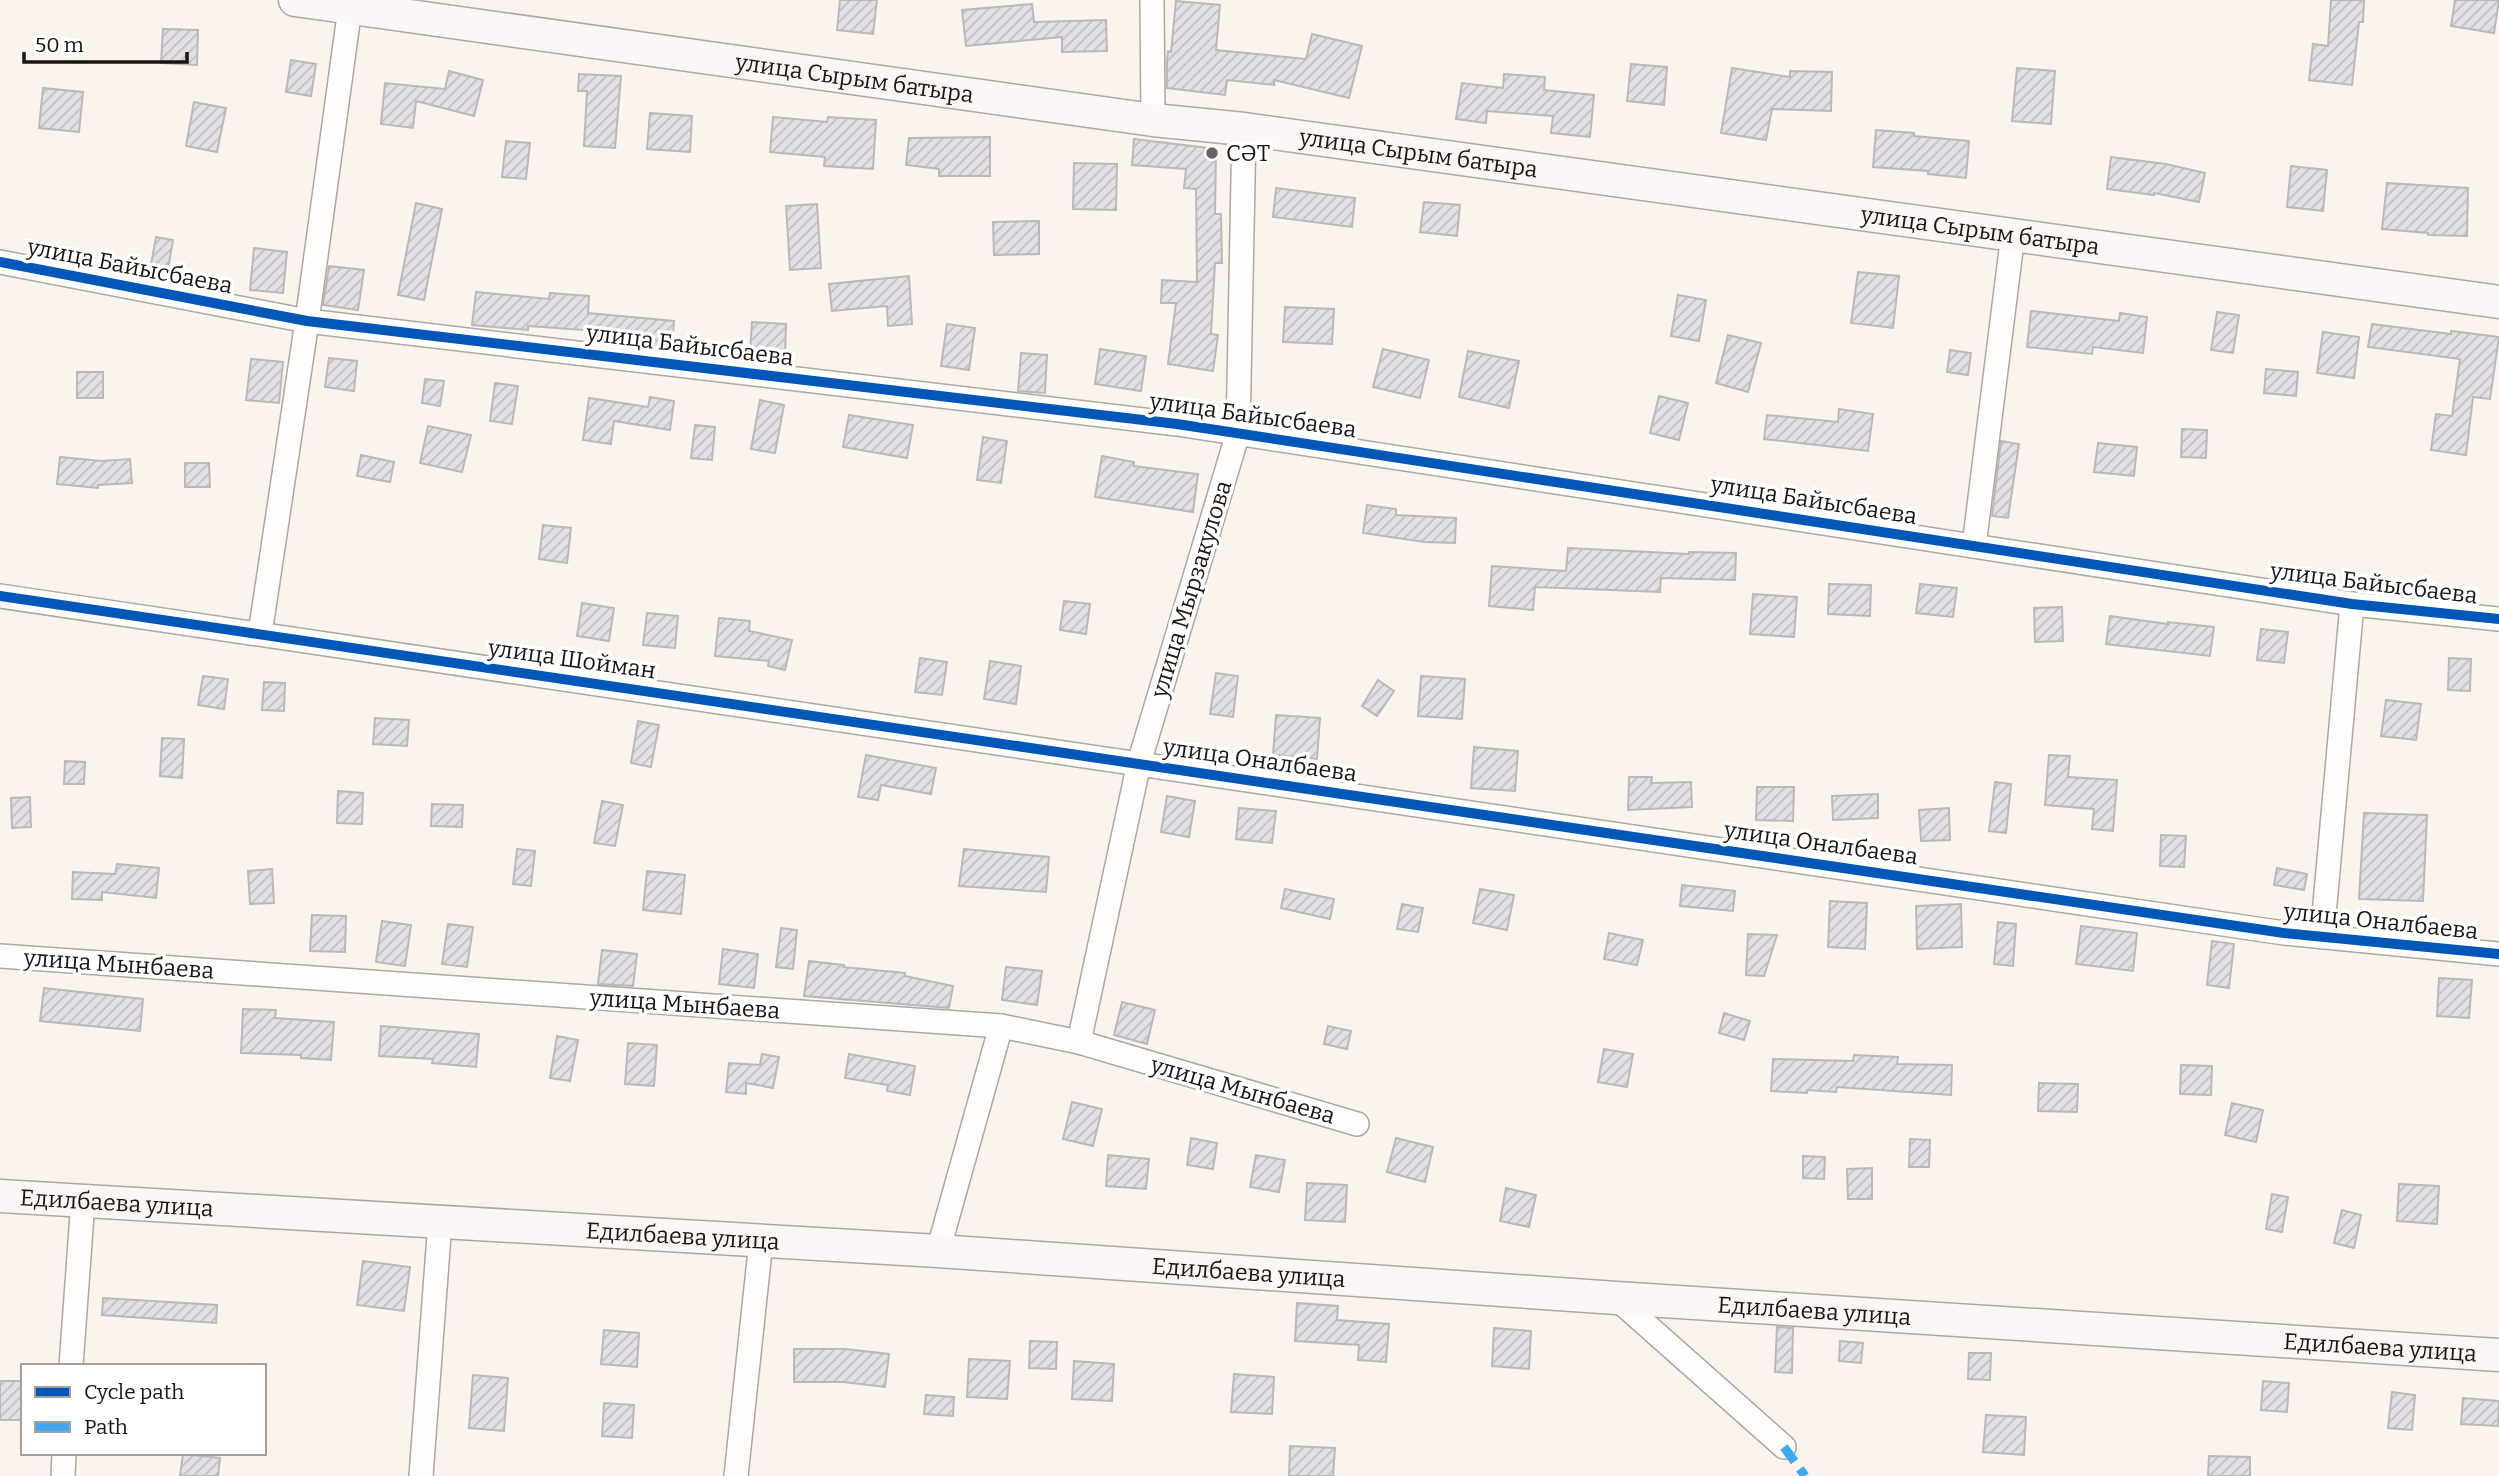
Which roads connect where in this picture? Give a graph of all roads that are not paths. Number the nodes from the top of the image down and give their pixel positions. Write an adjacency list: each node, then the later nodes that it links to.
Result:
1 (295, 0): 3 (street, улица Сырым батыра)
2 (1152, 0): 4 (street)
3 (350, 8): 4 (street, улица Сырым батыра); 9 (street)
4 (1153, 120): 5 (street, улица Сырым батыра)
5 (1244, 129): 6 (street, улица Сырым батыра); 10 (street, улица Мырзакулова)
6 (2013, 234): 8 (street, улица Сырым батыра); 11 (street)
7 (0, 262): 9 (street, улица Байысбаева)
8 (2499, 302)
9 (307, 321): 10 (street, улица Байысбаева); 15 (street)
10 (1238, 433): 11 (street, улица Байысбаева); 16 (street, улица Мырзакулова)
11 (1974, 546): 13 (street, улица Байысбаева)
12 (0, 596): 15 (street, улица Шойман)
13 (2353, 604): 14 (street, улица Байысбаева); 17 (street)
14 (2499, 619)
15 (260, 634): 16 (street, улица Шойман)
16 (1138, 763): 17 (street, улица Оналбаева); 21 (street, улица Мырзакулова)
17 (2322, 937): 18 (street, улица Оналбаева)
18 (2499, 954)
19 (0, 956): 20 (street, улица Мынбаева)
20 (1001, 1026): 21 (street, улица Мынбаева); 27 (street)
21 (1079, 1042): 22 (street, улица Мынбаева)
22 (1357, 1124)
23 (0, 1196): 24 (street, Едилбаева улица)
24 (83, 1201): 25 (street, Едилбаева улица); 30 (street)
25 (440, 1222): 26 (street, Едилбаева улица); 34 (street)
26 (761, 1241): 27 (street, Едилбаева улица); 35 (street)
27 (938, 1251): 28 (street, Едилбаева улица)
28 (1616, 1298): 29 (street, Едилбаева улица); 31 (street)
29 (2499, 1355)
30 (71, 1364)
31 (1784, 1447)
32 (64, 1455): 33 (street)
33 (62, 1476)
34 (421, 1476)
35 (736, 1476)

